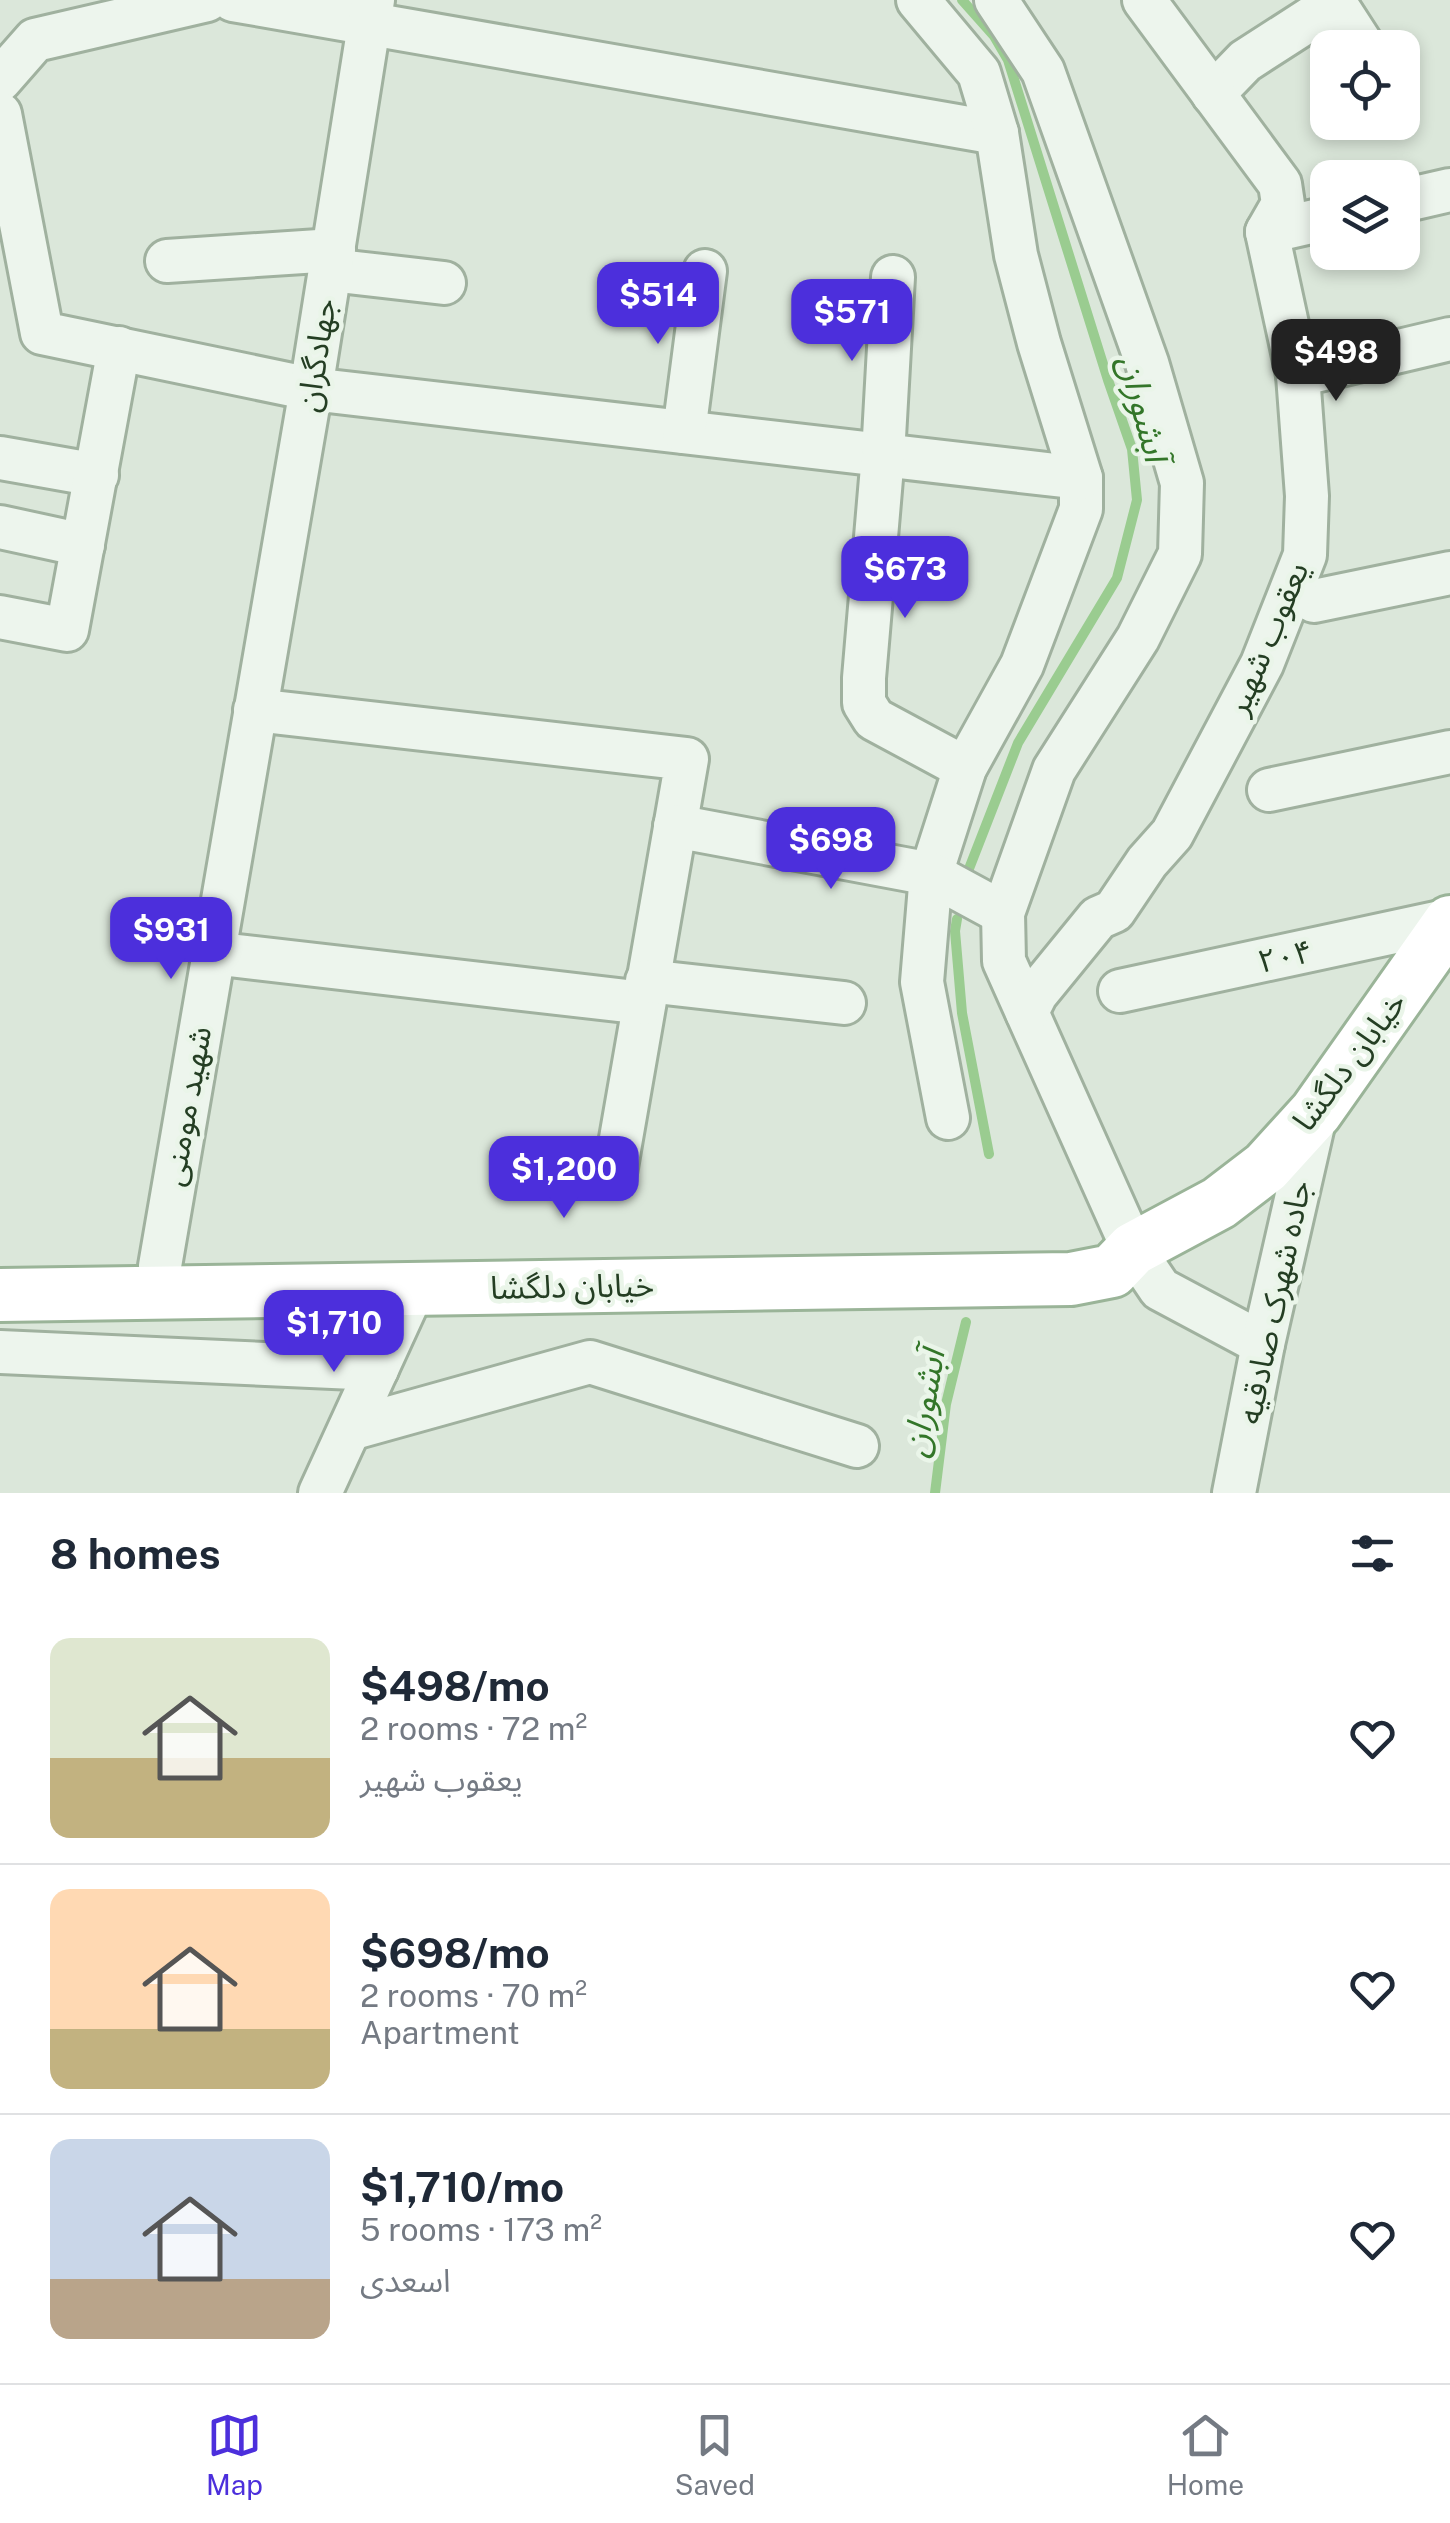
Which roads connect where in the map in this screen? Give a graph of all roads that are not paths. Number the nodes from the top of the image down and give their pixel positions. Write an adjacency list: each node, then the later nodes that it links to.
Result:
1 (207, 0): 9 (street)
2 (233, 0): 7 (street)
3 (918, 0): 12 (street)
4 (996, 0): 42 (street)
5 (1144, 0): 10 (street, یعقوب شهیر)
6 (1334, 2): 8 (street); 10 (street)
7 (372, 12): 12 (street); 17 (street, جهادگران)
8 (1352, 30)
9 (0, 80)
10 (1213, 94): 16 (street, یعقوب شهیر)
11 (0, 114): 23 (street)
12 (997, 133): 30 (street)
13 (1450, 190): 14 (street)
14 (1420, 197)
15 (1310, 222): 16 (street)
16 (1267, 232): 24 (street, یعقوب شهیر)
17 (332, 260): 18 (street); 21 (street); 25 (street, جهادگران)
18 (167, 261)
19 (704, 272): 26 (street)
20 (894, 278): 27 (street)
21 (444, 284)
22 (1450, 340): 24 (street)
23 (119, 348): 25 (street); 29 (street)
24 (1298, 375): 48 (street, یعقوب شهیر)
25 (311, 389): 26 (street); 36 (street, جهادگران)
26 (684, 432): 27 (street)
27 (882, 456): 30 (street); 38 (street)
28 (0, 458): 29 (street)
29 (96, 474): 32 (street)
30 (1080, 478): 38 (street)
31 (0, 527): 32 (street)
32 (84, 546): 35 (street)
33 (1450, 573): 34 (street)
34 (1314, 600)
35 (0, 618)
36 (255, 710): 40 (street); 44 (street, شهید مومنی)
37 (1450, 752): 39 (street)
38 (964, 768): 41 (street)
39 (1269, 790)
40 (675, 826): 41 (street); 45 (street)
41 (931, 874): 42 (street); 50 (street)
42 (1003, 914): 48 (street)
43 (1450, 921): 46 (street, ۲۰۴); 49 (main road, خیابان دلگشا)
44 (212, 953): 45 (street); 53 (street, شهید مومنی)
45 (646, 992): 47 (street); 51 (street)
46 (1120, 992)
47 (844, 1004)
48 (1027, 1012): 52 (street)
49 (1316, 1112): 52 (main road, خیابان دلگشا); 57 (street, جاده شهرک صادقیه)
50 (948, 1118)
51 (615, 1173)
52 (1133, 1249): 53 (main road, خیابان دلگشا); 55 (main road, خیابان دلگشا); 57 (street)
53 (160, 1266): 54 (main road, خیابان دلگشا)
54 (0, 1269)
55 (414, 1288): 56 (main road, خیابان دلگشا); 59 (street)
56 (0, 1295)
57 (1263, 1344): 63 (street, جاده شهرک صادقیه)
58 (0, 1352): 59 (street)
59 (377, 1369): 60 (street)
60 (350, 1429): 61 (street); 62 (street)
61 (857, 1446)
62 (320, 1493)
63 (1234, 1493)

